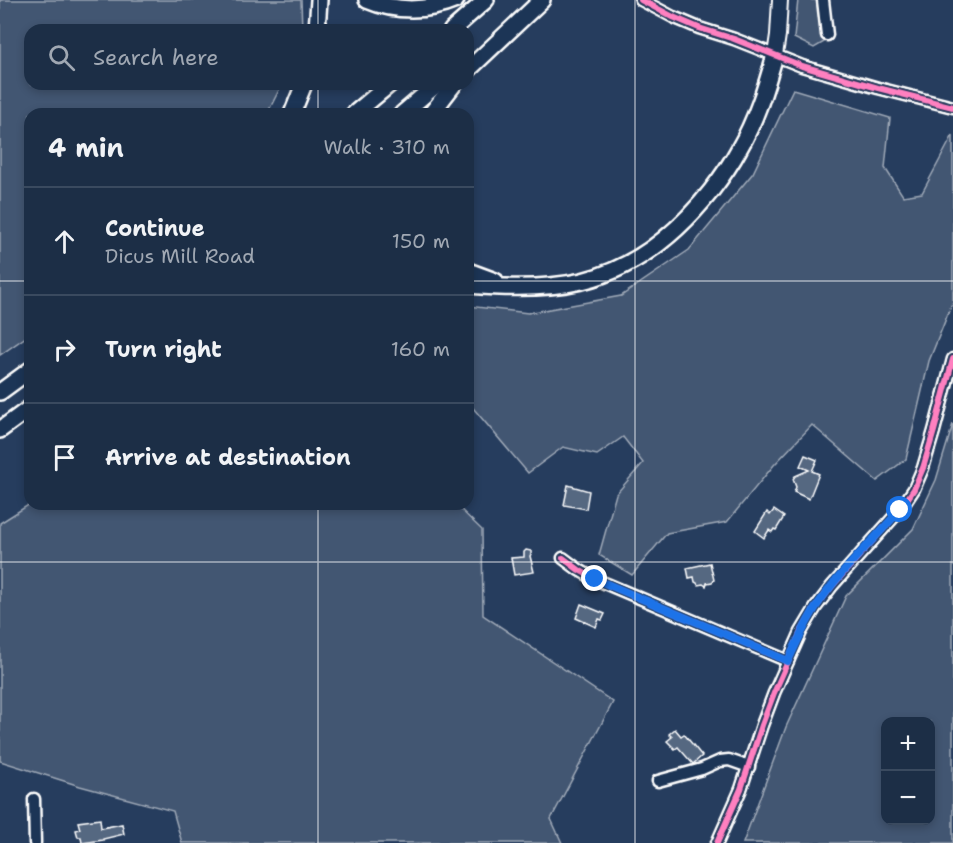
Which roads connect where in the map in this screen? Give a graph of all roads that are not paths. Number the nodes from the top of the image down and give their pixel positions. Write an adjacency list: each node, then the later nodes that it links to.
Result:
1 (319, 0): 10 (highway)
2 (367, 0): 3 (highway)
3 (456, 0)
4 (486, 0): 11 (highway)
5 (533, 0): 13 (highway)
6 (542, 0): 15 (highway)
7 (641, 0): 14 (street)
8 (780, 0): 14 (main road)
9 (823, 0): 12 (street)
10 (317, 24)
11 (459, 24)
12 (827, 35)
13 (474, 52)
14 (775, 55): 20 (street); 27 (highway)
15 (474, 64)
16 (302, 90): 21 (highway)
17 (383, 90): 22 (highway)
18 (430, 90): 23 (highway)
19 (449, 90): 24 (highway)
20 (953, 107)
21 (294, 108)
22 (361, 108)
23 (409, 108)
24 (436, 108)
25 (474, 274): 27 (highway)
26 (474, 285): 27 (highway)
27 (521, 287)
28 (953, 359): 36 (street)
29 (24, 374): 30 (highway)
30 (0, 392)
31 (24, 412): 33 (highway)
32 (24, 421): 34 (highway)
33 (0, 430)
34 (0, 436)
35 (563, 558): 36 (street)
36 (788, 661): 37 (street)
37 (749, 767): 38 (street); 41 (street)
38 (658, 781)
39 (34, 799): 40 (street)
40 (35, 843)
41 (717, 843)

